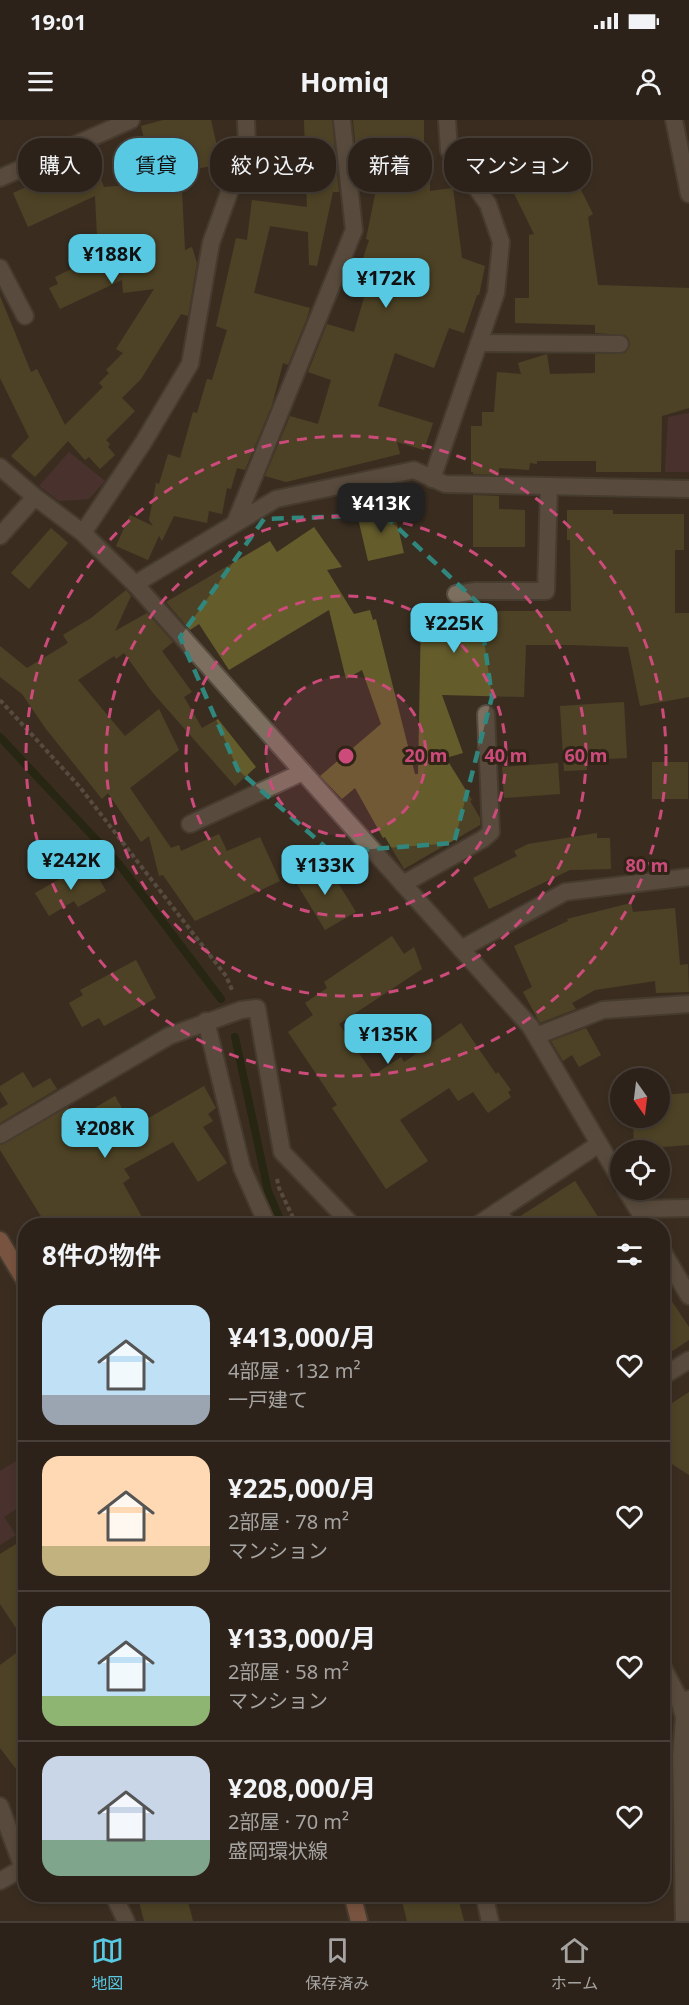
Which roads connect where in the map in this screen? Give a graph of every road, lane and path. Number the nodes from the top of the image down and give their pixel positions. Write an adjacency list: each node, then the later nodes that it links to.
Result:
1 (131, 120): 6 (street)
2 (246, 120): 19 (street)
3 (342, 120): 18 (street)
4 (447, 120): 11 (street)
5 (674, 120): 8 (street)
6 (114, 123): 7 (street)
7 (0, 178)
8 (689, 194)
9 (0, 268): 10 (street)
10 (25, 316)
11 (479, 343): 12 (street); 14 (street)
12 (620, 344)
13 (0, 467): 17 (street)
14 (432, 479): 15 (street); 18 (street)
15 (549, 486): 16 (street); 22 (street)
16 (689, 489)
17 (35, 497): 19 (street); 20 (street)
18 (235, 523): 21 (street)
19 (83, 533): 21 (street)
20 (0, 536)
21 (135, 584): 25 (street)
22 (456, 594)
23 (0, 700): 31 (path)
24 (486, 714): 28 (street)
25 (303, 772): 26 (street); 28 (street)
26 (190, 824)
27 (689, 878): 29 (street)
28 (403, 884): 29 (street)
29 (461, 949): 33 (street)
30 (689, 1004): 33 (street)
31 (241, 1010): 32 (street); 42 (street)
32 (206, 1021): 34 (street); 41 (street)
33 (536, 1036): 35 (street)
34 (0, 1135)
35 (599, 1144): 36 (street); 40 (street)
36 (610, 1162)
37 (632, 1200): 39 (street)
38 (689, 1208): 39 (street)
39 (638, 1209): 45 (street)
40 (498, 1211): 43 (street); 44 (street)
41 (264, 1218)
42 (345, 1218)
43 (488, 1218)
44 (503, 1218)
45 (643, 1218)
46 (0, 1240): 48 (main road)
47 (670, 1264): 49 (street)
48 (18, 1270)
49 (689, 1296)
50 (689, 1360): 51 (street)
51 (670, 1372)
52 (670, 1681): 54 (street)
53 (689, 1699): 54 (street)
54 (684, 1717): 65 (street)
55 (0, 1806): 56 (street)
56 (18, 1852)
57 (18, 1871): 58 (street)
58 (0, 1881)
59 (117, 1902): 62 (street)
60 (354, 1902): 63 (main road)
61 (486, 1902): 64 (street)
62 (126, 1921)
63 (359, 1921)
64 (490, 1921)
65 (684, 1921)

